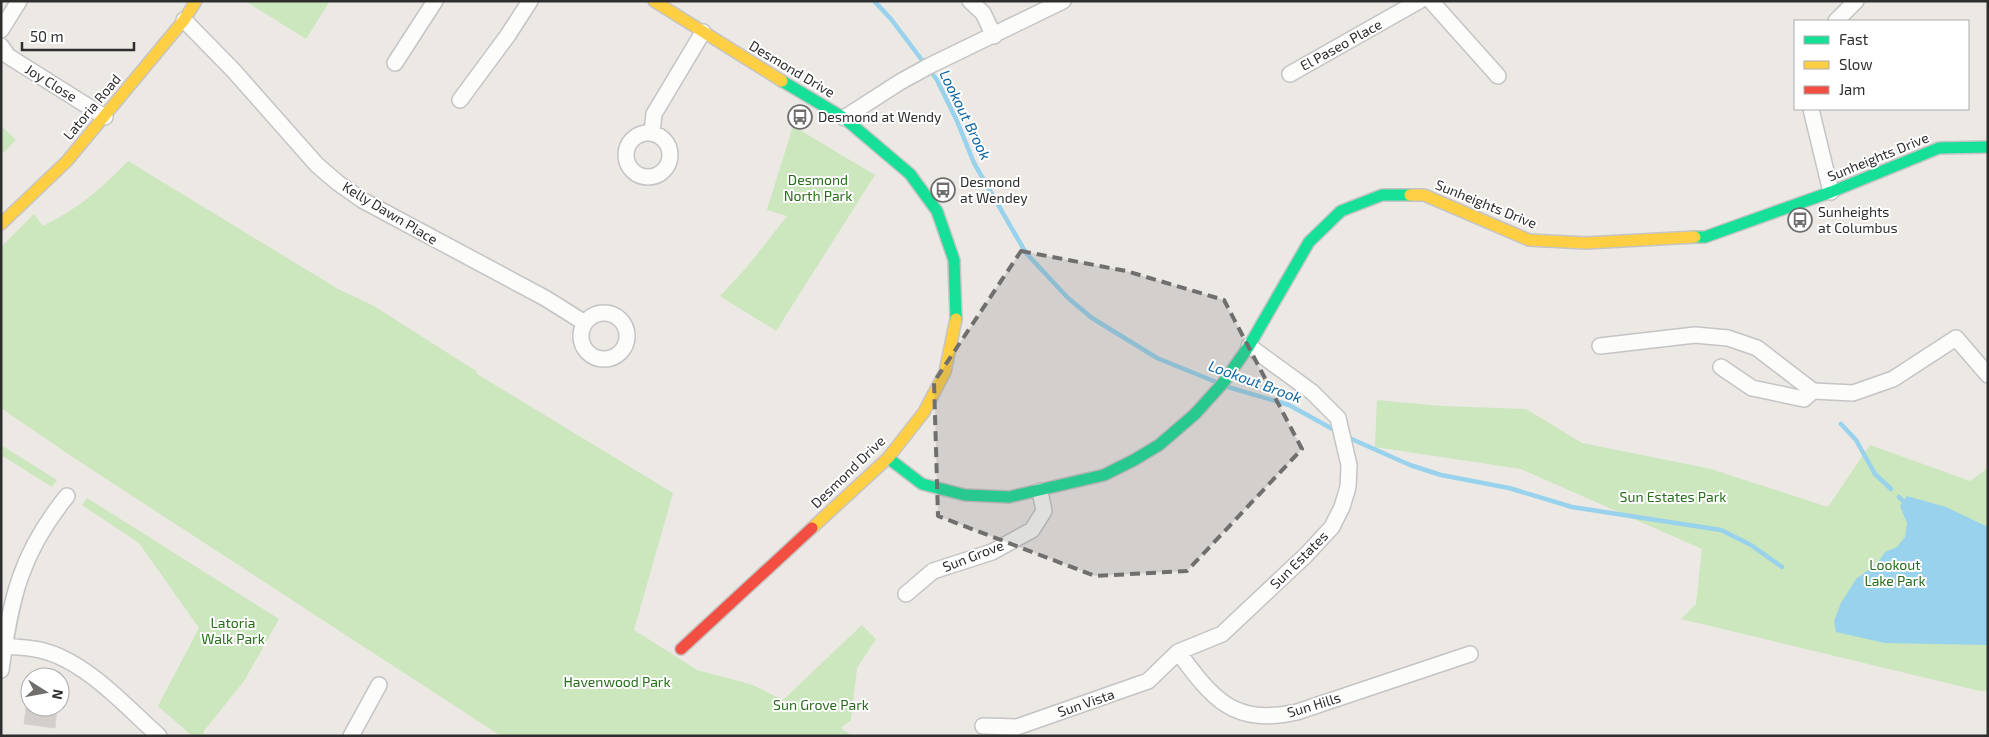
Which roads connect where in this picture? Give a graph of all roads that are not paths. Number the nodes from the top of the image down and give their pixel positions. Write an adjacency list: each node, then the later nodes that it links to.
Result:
1 (19, 1): 13 (street)
2 (196, 1): 11 (street, Latoria Road)
3 (435, 1): 17 (street)
4 (530, 1): 20 (street)
5 (654, 1): 14 (street, Desmond Drive)
6 (970, 1): 15 (street)
7 (1062, 1): 15 (street)
8 (1419, 1): 18 (street, El Paseo Place)
9 (1431, 1): 19 (street)
10 (1856, 1): 12 (street)
11 (184, 20): 22 (street, Latoria Road); 28 (street, Kelly Dawn Place)
12 (1837, 20)
13 (1, 30)
14 (703, 32): 23 (street, Desmond Drive); 24 (street)
15 (994, 36): 23 (street)
16 (1, 46): 22 (street, Joy Close)
17 (395, 62)
18 (1290, 74)
19 (1498, 76)
20 (460, 100)
21 (1811, 110): 26 (street)
22 (105, 117): 27 (street, Latoria Road)
23 (844, 118): 34 (street, Desmond Drive)
24 (652, 132)
25 (1988, 147): 26 (street, Sunheights Drive)
26 (1831, 192): 29 (street, Sunheights Drive)
27 (1, 224)
28 (585, 323)
29 (1249, 346): 35 (street, Sunheights Drive); 40 (street, Sun Estates)
30 (1600, 346): 33 (street)
31 (1721, 367): 33 (street)
32 (1988, 375): 33 (street)
33 (1814, 391)
34 (888, 458): 35 (street, Sunheights Drive); 39 (street, Desmond Drive)
35 (1040, 491): 37 (street, Sun Grove)
36 (67, 496): 38 (street)
37 (906, 594)
38 (3, 646): 42 (street); 45 (street)
39 (681, 649)
40 (1178, 652): 41 (street, Sun Hills); 44 (street, Sun Vista)
41 (1470, 654)
42 (1, 670)
43 (379, 685): 46 (street)
44 (983, 726)
45 (159, 736)
46 (351, 736)

